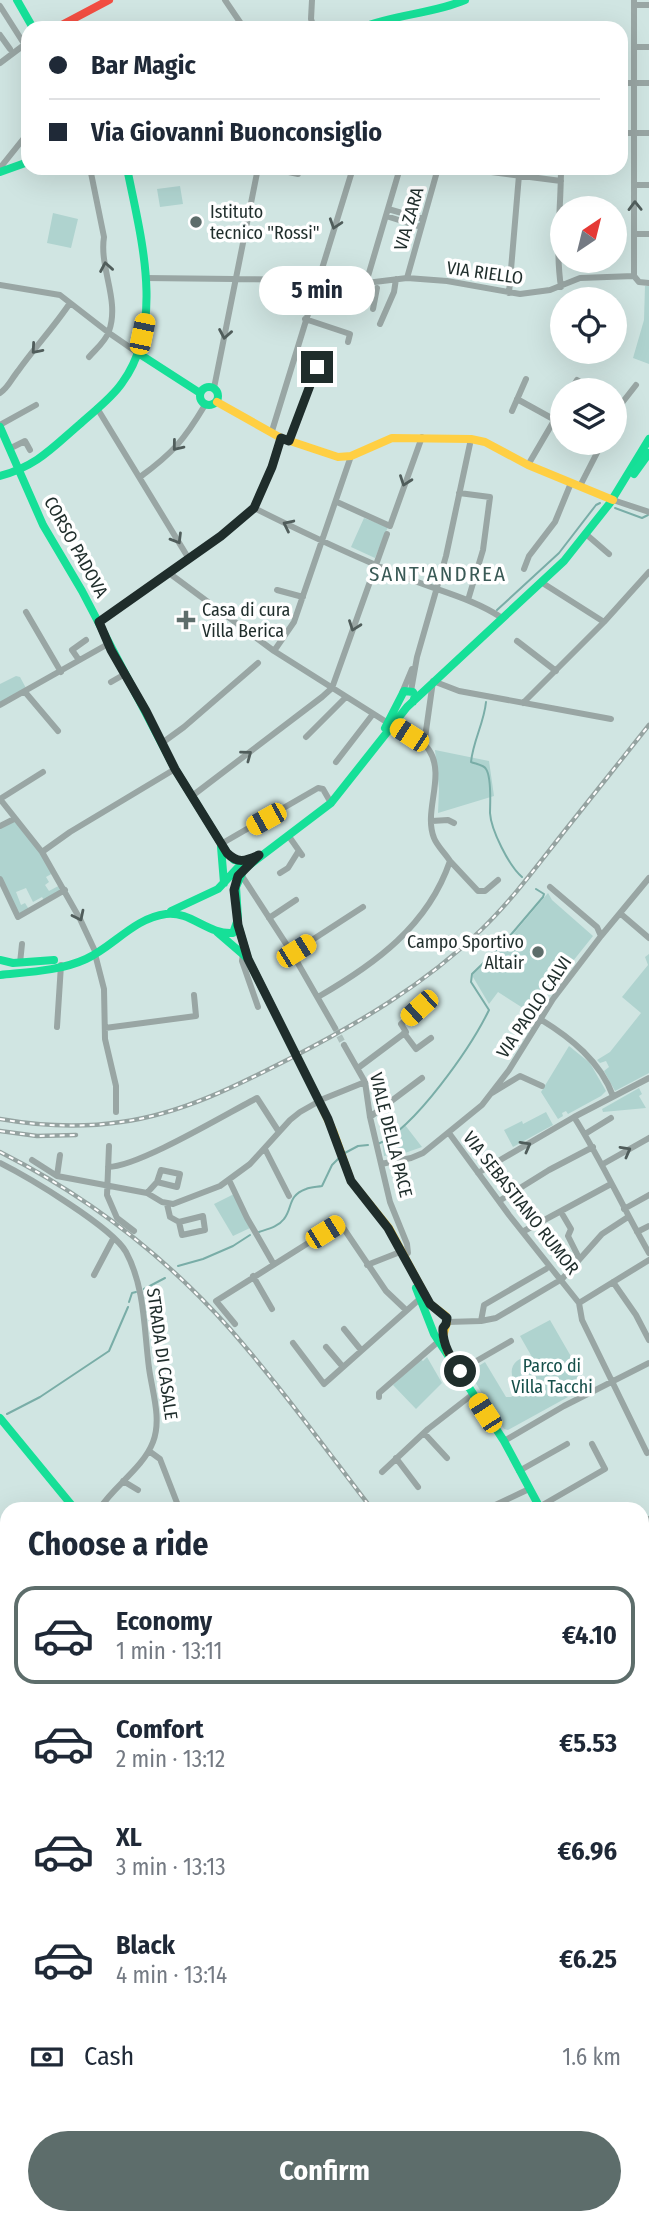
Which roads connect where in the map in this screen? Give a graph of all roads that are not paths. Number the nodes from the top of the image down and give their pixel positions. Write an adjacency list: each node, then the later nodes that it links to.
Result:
1 (17, 0): 9 (main road)
2 (109, 0): 10 (main road)
3 (225, 0): 11 (street)
4 (312, 0): 12 (street)
5 (465, 0): 13 (main road)
6 (634, 3): 7 (street); 16 (street)
7 (649, 5)
8 (0, 6): 15 (street)
9 (29, 21)
10 (69, 21)
11 (239, 21)
12 (312, 21)
13 (390, 21)
14 (0, 35): 18 (street)
15 (21, 39)
16 (635, 47): 17 (street); 22 (street)
17 (649, 47)
18 (10, 48)
19 (21, 50): 20 (street)
20 (0, 63)
21 (628, 83): 22 (street)
22 (634, 83): 23 (street); 25 (street)
23 (649, 83)
24 (628, 133): 25 (street)
25 (634, 133): 26 (street); 40 (street)
26 (649, 133)
27 (21, 143): 29 (street)
28 (21, 164): 29 (main road)
29 (3, 168)
30 (91, 175): 63 (street, one-way to 30)
31 (128, 175): 47 (main road)
32 (257, 175): 49 (street)
33 (351, 175): 51 (street, one-way to 51)
34 (398, 175): 42 (street)
35 (436, 175): 43 (street, VIA ZARA)
36 (512, 175): 38 (street)
37 (561, 175): 39 (street)
38 (519, 176): 39 (street); 58 (street)
39 (561, 181): 55 (street)
40 (635, 185): 41 (street); 45 (street, one-way to 40)
41 (649, 185)
42 (387, 213): 43 (street); 52 (street)
43 (422, 223): 48 (street, VIA ZARA)
44 (649, 233): 45 (street)
45 (635, 234): 46 (street)
46 (634, 276): 53 (street, VIA RIELLO); 55 (street, VIA RIELLO)
47 (145, 278): 49 (street, VIA RIELLO); 65 (main road)
48 (407, 278): 50 (street, VIA RIELLO); 58 (street, VIA RIELLO)
49 (235, 279): 51 (street, VIA RIELLO); 70 (street, one-way to 70)
50 (397, 279): 52 (street, VIA RIELLO); 60 (street)
51 (318, 280): 52 (street, VIA RIELLO); 61 (street)
52 (366, 283)
53 (649, 283)
54 (0, 285): 59 (street)
55 (561, 287)
56 (377, 288): 60 (street)
57 (550, 290): 58 (street, VIA RIELLO)
58 (509, 293)
59 (70, 303): 63 (street); 71 (street, one-way to 71)
60 (388, 305): 62 (street)
61 (306, 319): 64 (street); 83 (street)
62 (380, 324)
63 (108, 333): 65 (street); 66 (street)
64 (348, 342)
65 (138, 353): 72 (main road); 78 (main road)
66 (89, 357)
67 (317, 367): 87 (street)
68 (526, 379): 74 (street)
69 (636, 385): 73 (street)
70 (214, 388): 72 (main road); 75 (main road)
71 (0, 393)
72 (200, 393): 77 (main road)
73 (627, 394)
74 (517, 399): 79 (street); 80 (street)
75 (217, 402): 77 (main road); 83 (main road)
76 (36, 405): 81 (street)
77 (205, 405): 96 (street, one-way to 96)
78 (97, 408): 94 (main road); 96 (street)
79 (512, 411)
80 (550, 417)
81 (0, 426): 88 (main road, CORSO PADOVA)
82 (550, 428): 93 (street)
83 (272, 431): 87 (main road)
84 (422, 438): 85 (main road); 92 (main road); 101 (street, one-way to 101)
85 (471, 439): 93 (main road); 99 (street)
86 (649, 439): 100 (main road)
87 (285, 440): 92 (main road); 102 (street)
88 (9, 449): 89 (street); 94 (main road, CORSO PADOVA)
89 (30, 450)
90 (649, 453): 100 (main road)
91 (596, 455): 98 (street)
92 (351, 456): 101 (street)
93 (528, 465): 97 (main road)
94 (19, 472): 95 (main road); 120 (main road, CORSO PADOVA)
95 (0, 476)
96 (140, 477): 108 (street, one-way to 108)
97 (570, 483): 98 (main road); 110 (street)
98 (580, 486): 100 (main road)
99 (459, 493): 115 (street); 117 (street)
100 (614, 498): 103 (street); 105 (main road)
101 (337, 502): 106 (street)
102 (254, 508): 106 (street, one-way to 102); 108 (street)
103 (649, 512)
104 (387, 534): 109 (street)
105 (587, 535): 107 (street); 113 (main road)
106 (323, 542): 109 (street); 116 (street)
107 (609, 554)
108 (189, 559): 112 (street)
109 (377, 565): 115 (street); 133 (street, one-way to 133)
110 (524, 569)
111 (649, 572): 121 (street)
112 (169, 573): 120 (street); 125 (street)
113 (541, 582): 119 (main road); 121 (street)
114 (277, 590): 116 (street)
115 (438, 590): 117 (street); 135 (street)
116 (303, 597): 125 (street)
117 (468, 600): 119 (street)
118 (26, 612): 129 (street)
119 (502, 618): 131 (main road)
120 (99, 622): 124 (main road, CORSO PADOVA)
121 (604, 622): 128 (street)
122 (86, 640): 126 (street)
123 (517, 641): 128 (street)
124 (108, 644): 126 (street); 130 (main road, CORSO PADOVA)
125 (274, 651): 133 (street)
126 (79, 660): 129 (street)
127 (258, 663): 145 (street)
128 (556, 671): 138 (street)
129 (61, 672): 134 (street)
130 (125, 674): 132 (street); 145 (main road, CORSO PADOVA)
131 (433, 681): 135 (main road); 137 (main road); 138 (street); 146 (street)
132 (111, 682)
133 (332, 688): 136 (street); 150 (street, one-way to 133)
134 (26, 692): 139 (street); 143 (street)
135 (407, 693): 137 (main road); 137 (main road); 142 (main road)
136 (345, 697): 140 (street); 144 (street)
137 (412, 703): 142 (main road)
138 (523, 703): 141 (street)
139 (0, 705)
140 (373, 714): 142 (street); 147 (street)
141 (611, 719)
142 (391, 724): 146 (street); 152 (main road)
143 (58, 731)
144 (306, 737)
145 (162, 743): 148 (main road, CORSO PADOVA)
146 (424, 744): 154 (street)
147 (336, 762)
148 (175, 769): 150 (main road, CORSO PADOVA); 159 (street)
149 (43, 772): 151 (street)
150 (192, 796): 158 (main road, CORSO PADOVA)
151 (0, 799): 153 (street)
152 (331, 803): 157 (main road); 158 (street)
153 (14, 819): 156 (street); 159 (street)
154 (432, 821): 155 (street); 160 (street)
155 (454, 823)
156 (0, 826)
157 (288, 835): 161 (main road); 162 (street)
158 (221, 844): 161 (main road, CORSO PADOVA); 166 (main road, CORSO PADOVA)
159 (43, 852): 168 (street)
160 (450, 860): 165 (street); 193 (street)
161 (241, 867): 166 (main road); 169 (street, CORSO PADOVA); 170 (main road)
162 (280, 873)
163 (649, 878): 174 (street, VIA PAOLO CALVI)
164 (0, 879): 168 (street)
165 (498, 880)
166 (221, 886): 172 (main road); 175 (main road)
167 (550, 887): 181 (street)
168 (65, 890): 184 (street, one-way to 184)
169 (252, 892): 170 (street); 178 (street, CORSO PADOVA)
170 (235, 897): 175 (main road)
171 (296, 900): 178 (street)
172 (186, 905): 176 (main road); 177 (main road)
173 (363, 907): 185 (street)
174 (621, 914): 181 (street, VIA PAOLO CALVI); 182 (street)
175 (237, 915): 179 (main road)
176 (158, 916): 177 (main road); 184 (main road)
177 (188, 916): 180 (main road)
178 (268, 918): 185 (street, CORSO PADOVA)
179 (238, 925): 180 (main road); 186 (main road)
180 (217, 932): 186 (main road)
181 (601, 936): 196 (street, VIA PAOLO CALVI)
182 (649, 938)
183 (22, 944): 188 (street)
184 (94, 951): 188 (main road); 189 (main road); 198 (street)
185 (292, 954): 193 (street, CORSO PADOVA)
186 (246, 956): 194 (street); 248 (main road, bridge)
187 (0, 960): 188 (main road); 190 (main road)
188 (20, 963)
189 (61, 965): 191 (main road); 197 (street)
190 (0, 969)
191 (0, 975)
192 (194, 995): 198 (street)
193 (320, 1002): 199 (street, CORSO PADOVA)
194 (258, 1007)
195 (419, 1008): 200 (street)
196 (540, 1019): 208 (street, VIA PAOLO CALVI); 209 (street)
197 (57, 1027)
198 (105, 1028): 210 (street)
199 (335, 1028)
200 (404, 1033): 201 (street); 203 (street)
201 (431, 1038)
202 (344, 1045): 203 (street, VIALE DELLA PACE)
203 (357, 1065): 206 (street, VIALE DELLA PACE)
204 (422, 1078): 211 (street)
205 (649, 1078): 209 (street)
206 (366, 1082): 211 (street, VIALE DELLA PACE); 214 (street)
207 (542, 1086): 208 (street, VIA PAOLO CALVI)
208 (490, 1094): 215 (street, VIA PAOLO CALVI)
209 (613, 1096): 212 (street)
210 (116, 1112)
211 (370, 1116): 224 (street, VIALE DELLA PACE)
212 (574, 1117): 216 (street); 227 (street, one-way to 212)
213 (611, 1118): 216 (street)
214 (279, 1132): 220 (street); 226 (street)
215 (449, 1133): 224 (street, VIA PAOLO CALVI); 227 (street, VIA SEBASTIANO RUMOR)
216 (585, 1134): 219 (street)
217 (649, 1138): 225 (street, one-way to 217)
218 (109, 1146): 226 (street)
219 (593, 1147): 225 (street); 236 (street)
220 (265, 1149): 229 (street); 235 (street)
221 (60, 1155): 228 (street)
222 (32, 1160): 228 (street)
223 (0, 1163): 247 (street, STRADA DI CASALE)
224 (381, 1164): 246 (street, VIALE DELLA PACE)
225 (603, 1164): 231 (street)
226 (108, 1167): 232 (street)
227 (478, 1173): 236 (street, VIA SEBASTIANO RUMOR)
228 (57, 1176): 232 (street)
229 (229, 1180): 237 (street); 253 (street)
230 (157, 1182): 233 (street)
231 (611, 1184): 238 (street); 239 (street)
232 (106, 1185): 233 (street); 243 (street)
233 (147, 1194): 237 (street)
234 (649, 1195): 238 (street)
235 (289, 1196)
236 (499, 1201): 244 (street, VIA SEBASTIANO RUMOR)
237 (167, 1204): 241 (street)
238 (624, 1209): 240 (street)
239 (561, 1212): 244 (street); 251 (street)
240 (628, 1217): 245 (street); 251 (street)
241 (179, 1222)
242 (649, 1226): 245 (street)
243 (134, 1231)
244 (524, 1231): 258 (street, VIA SEBASTIANO RUMOR)
245 (637, 1232): 250 (street)
246 (403, 1234): 248 (street); 249 (street, VIALE DELLA PACE)
247 (113, 1239): 256 (street); 287 (street, STRADA DI CASALE)
248 (395, 1242): 249 (main road)
249 (400, 1252): 254 (street); 260 (main road)
250 (649, 1253)
251 (579, 1258): 258 (street)
252 (649, 1260): 259 (street)
253 (274, 1263): 254 (street); 257 (street)
254 (366, 1265): 263 (street)
255 (546, 1269): 265 (street)
256 (94, 1275)
257 (253, 1276): 262 (street); 266 (street)
258 (562, 1279): 261 (street, VIA SEBASTIANO RUMOR); 265 (street)
259 (613, 1282): 261 (street); 269 (street)
260 (422, 1297): 263 (street); 264 (main road); 267 (main road)
261 (579, 1303): 279 (street, VIA SEBASTIANO RUMOR)
262 (272, 1309)
263 (406, 1310): 274 (street)
264 (438, 1312): 267 (main road); 267 (main road)
265 (481, 1321): 267 (street)
266 (235, 1324)
267 (438, 1324): 270 (main road); 275 (main road)
268 (344, 1329): 274 (street)
269 (649, 1340)
270 (439, 1341): 275 (main road); 281 (street)
271 (511, 1341): 278 (street)
272 (293, 1343): 277 (street)
273 (326, 1346): 277 (street)
274 (361, 1350): 277 (street)
275 (448, 1353): 278 (main road)
276 (649, 1363): 279 (street)
277 (343, 1367)
278 (460, 1371): 280 (main road)
279 (611, 1382): 284 (street); 288 (street, VIA SEBASTIANO RUMOR)
280 (473, 1394): 283 (street); 284 (main road)
281 (379, 1397)
282 (0, 1418): 297 (main road)
283 (424, 1433): 289 (street); 290 (street)
284 (504, 1441): 291 (main road)
285 (567, 1444): 291 (street)
286 (592, 1444): 302 (street)
287 (149, 1451): 293 (street, STRADA DI CASALE); 299 (street)
288 (647, 1453)
289 (396, 1458): 292 (street); 294 (street)
290 (447, 1458)
291 (519, 1471): 295 (main road)
292 (382, 1472)
293 (123, 1481): 296 (street); 298 (street, STRADA DI CASALE)
294 (418, 1487)
295 (529, 1489): 300 (street); 301 (main road)
296 (138, 1490)
297 (65, 1502)
298 (104, 1502)
299 (176, 1502)
300 (502, 1502)
301 (536, 1502)
302 (549, 1502)

